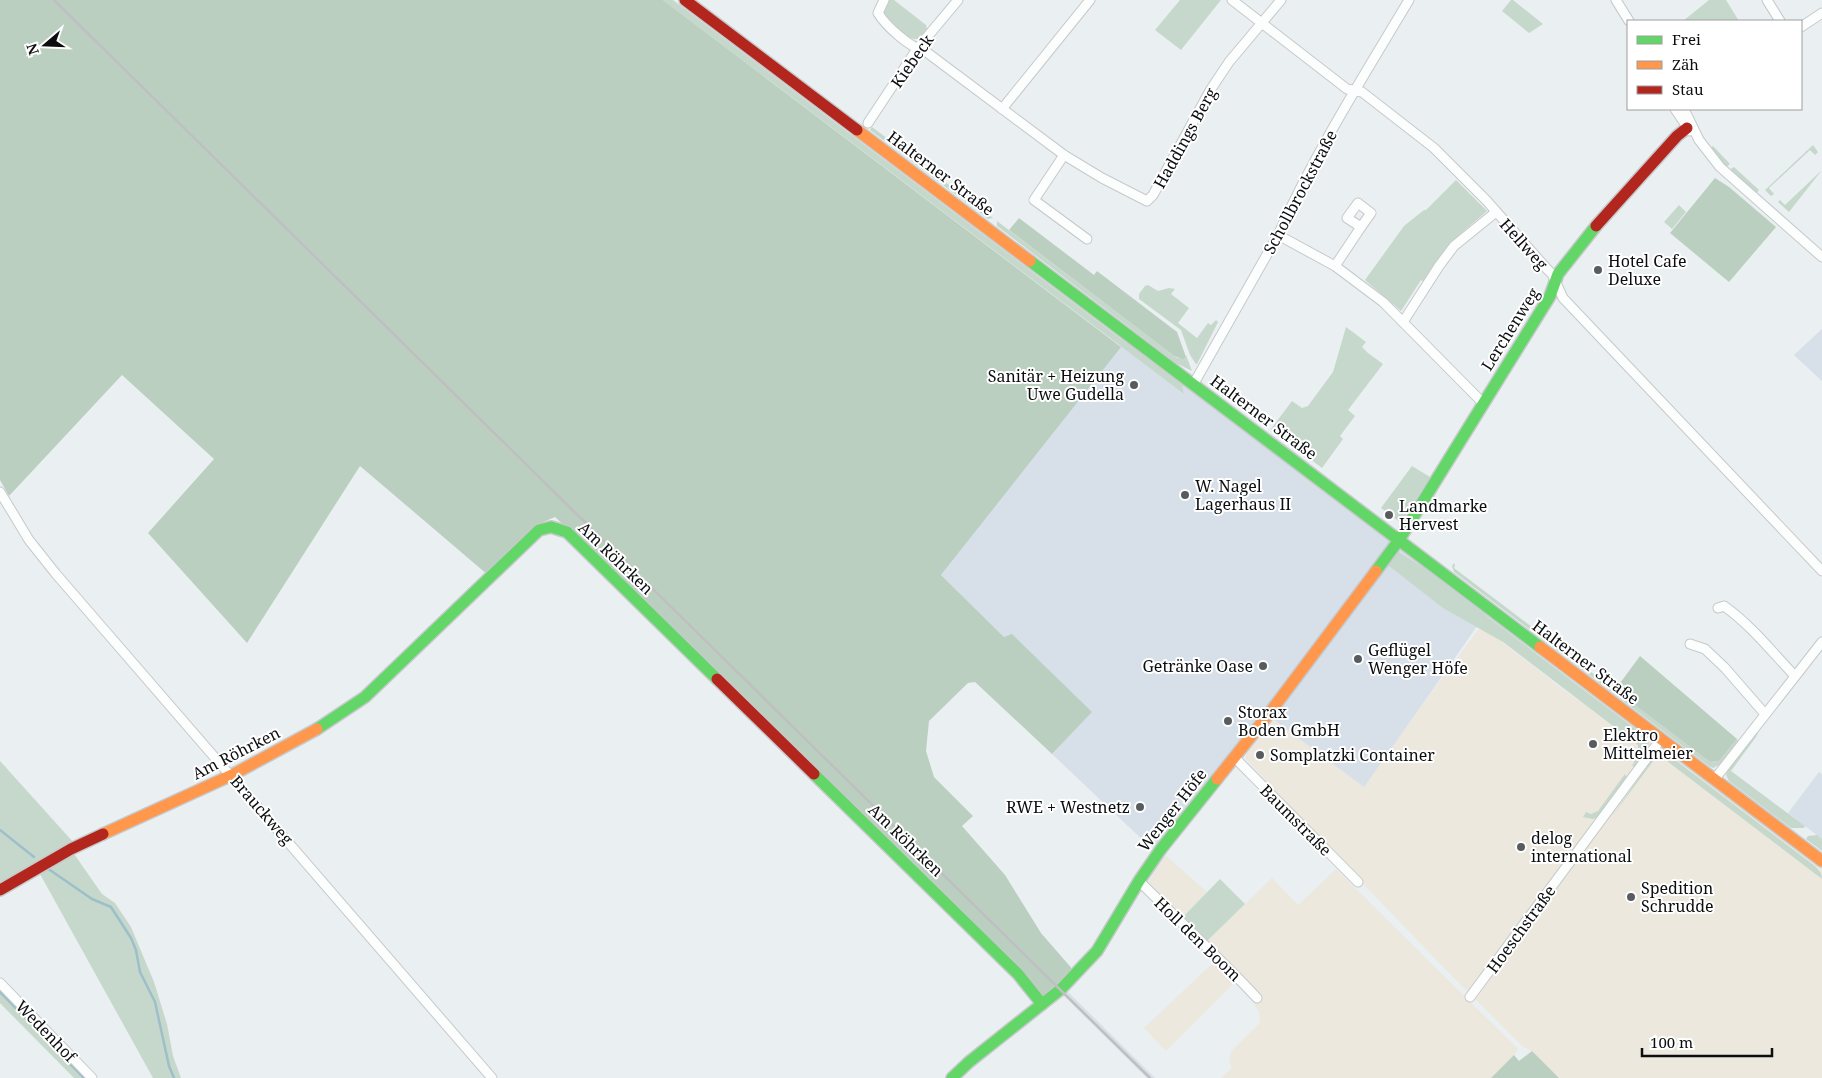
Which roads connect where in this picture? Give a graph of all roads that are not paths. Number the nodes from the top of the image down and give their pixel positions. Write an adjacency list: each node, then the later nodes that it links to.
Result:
1 (685, 0): 32 (street, Halterner Straße)
2 (884, 0): 15 (street, Haddings Berg)
3 (958, 0): 15 (street, Kiebeck)
4 (1090, 0): 17 (street)
5 (1232, 0): 13 (street, Hellweg)
6 (1281, 0): 13 (street)
7 (1409, 0): 16 (street, Schollbrockstraße)
8 (1616, 0): 11 (street)
9 (1766, 0): 12 (street)
10 (1822, 13): 14 (street)
11 (1628, 20)
12 (1779, 20)
13 (1262, 23): 16 (street, Hellweg); 23 (street, Haddings Berg)
14 (1802, 26)
15 (917, 49): 17 (street, Haddings Berg); 20 (street, Kiebeck)
16 (1355, 90): 24 (street, Hellweg); 26 (street, Schollbrockstraße)
17 (1002, 108): 23 (street, Haddings Berg)
18 (1677, 110): 21 (street)
19 (1684, 110): 22 (street)
20 (868, 123)
21 (1687, 128): 22 (street); 30 (street, Lerchenweg)
22 (1699, 140): 28 (street)
23 (1064, 155): 27 (street)
24 (1496, 212): 30 (street, Hellweg); 31 (street)
25 (1361, 227): 29 (street)
26 (1278, 235): 29 (street); 32 (street, Schollbrockstraße)
27 (1086, 240)
28 (1822, 257)
29 (1335, 266): 31 (street)
30 (1555, 282): 33 (street, Lerchenweg); 36 (street, Hellweg)
31 (1403, 322): 33 (street)
32 (1194, 384): 35 (street, Halterner Straße)
33 (1484, 402): 35 (street, Lerchenweg)
34 (0, 492): 44 (street, Brauckweg)
35 (1399, 540): 42 (street, Halterner Straße); 43 (street, Wenger Höfe)
36 (1822, 571)
37 (1718, 608): 40 (street)
38 (1822, 642): 40 (street)
39 (1690, 644): 41 (street)
40 (1795, 676): 41 (street)
41 (1765, 714): 45 (street)
42 (1661, 739): 45 (street, Halterner Straße); 52 (street, Hoeschstraße)
43 (1234, 757): 47 (street, Wenger Höfe); 48 (street, Baumstraße)
44 (232, 776): 49 (street, Am Röhrken); 53 (street, Am Röhrken); 55 (street, Brauckweg)
45 (1714, 780): 46 (street, Halterner Straße)
46 (1822, 861)
47 (1138, 881): 51 (street, Holl den Boom); 53 (street, Wenger Höfe)
48 (1358, 882)
49 (0, 890)
50 (0, 983): 54 (street, Wedenhof)
51 (1256, 998)
52 (1470, 998)
53 (1042, 1004): 56 (street, Wenger Höfe)
54 (92, 1078)
55 (492, 1078)
56 (952, 1078)

